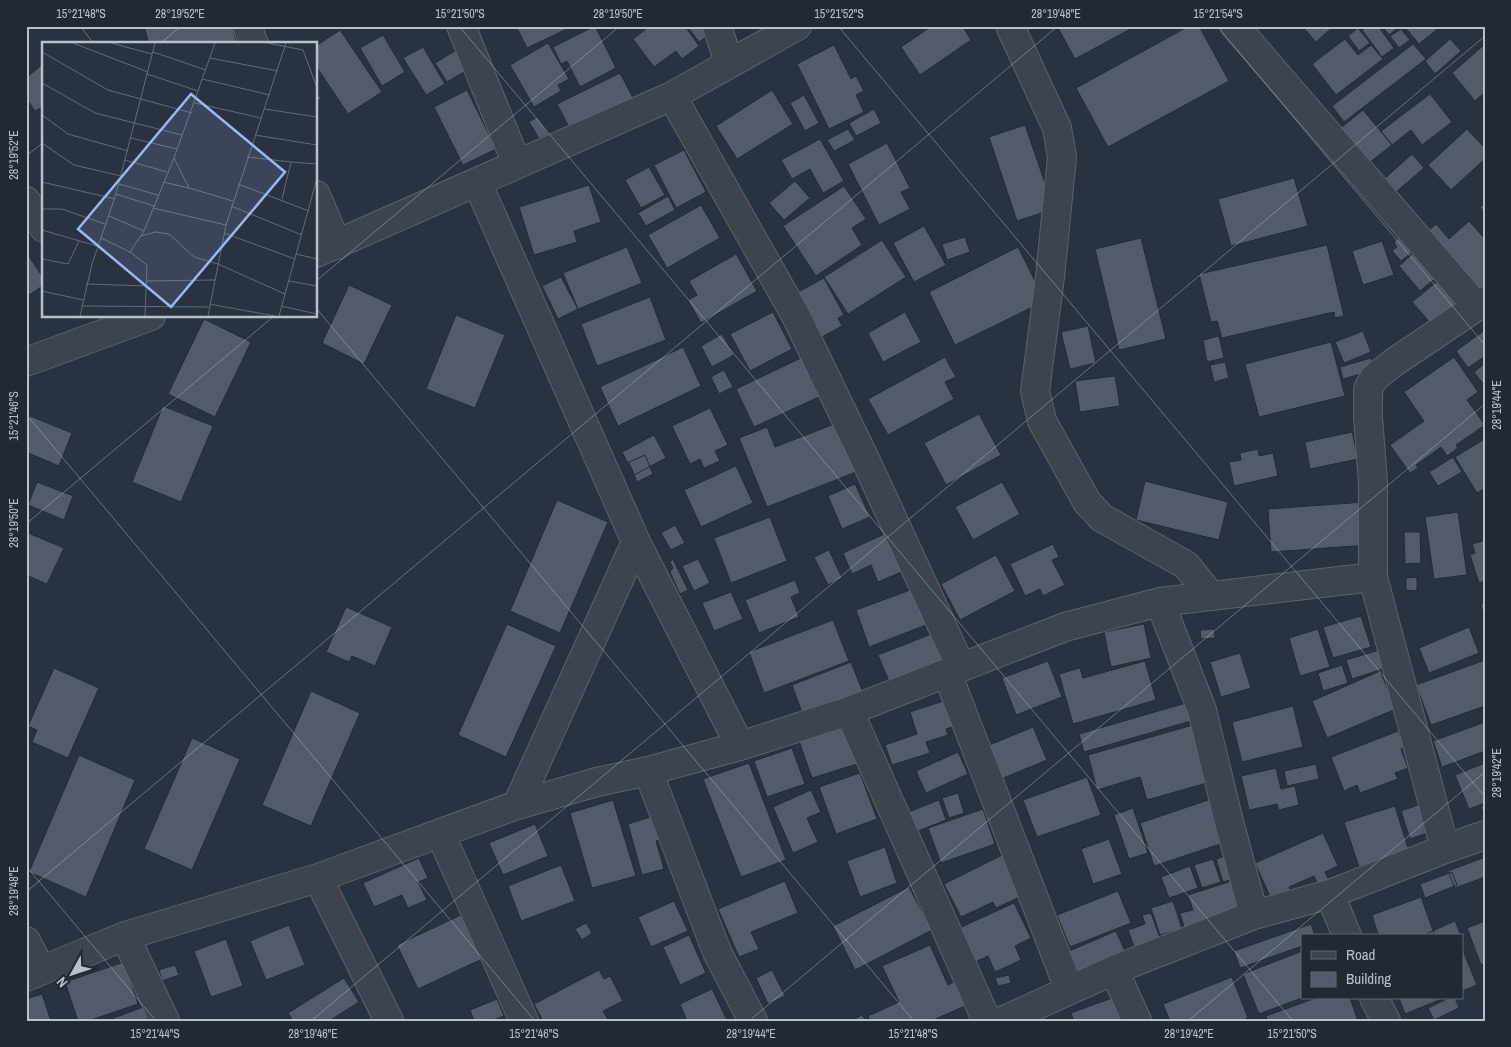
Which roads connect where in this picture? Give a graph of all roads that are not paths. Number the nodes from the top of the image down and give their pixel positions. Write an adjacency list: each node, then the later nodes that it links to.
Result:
1 (247, 26): 7 (street)
2 (461, 26): 10 (street)
3 (717, 26): 8 (street)
4 (797, 26): 8 (street)
5 (1010, 26): 22 (street)
6 (1235, 26): 16 (street)
7 (253, 42)
8 (729, 63): 9 (street)
9 (672, 96): 10 (street); 24 (street)
10 (516, 164): 11 (street)
11 (477, 182): 15 (street); 20 (street)
12 (26, 201): 14 (street)
13 (318, 206): 15 (street)
14 (42, 225)
15 (326, 249)
16 (1481, 304): 21 (street)
17 (140, 318): 18 (street)
18 (105, 324): 19 (street)
19 (26, 362)
20 (636, 542): 26 (street); 28 (street)
21 (1373, 577): 22 (street); 31 (street)
22 (1211, 596): 23 (street)
23 (1160, 602): 24 (street); 34 (street)
24 (954, 670): 25 (street); 40 (street)
25 (849, 711): 26 (street); 46 (street)
26 (740, 746): 27 (street)
27 (648, 771): 28 (street); 45 (street)
28 (517, 805): 29 (street)
29 (440, 833): 32 (street); 44 (street)
30 (1485, 835): 31 (street)
31 (1445, 849): 33 (street)
32 (318, 878): 36 (street); 43 (street)
33 (1330, 894): 34 (street); 35 (street)
34 (1254, 915): 38 (street)
35 (1347, 934)
36 (125, 936): 39 (street); 42 (street)
37 (26, 941): 39 (street)
38 (1114, 970): 40 (street); 48 (street)
39 (34, 973)
40 (1069, 989): 47 (street)
41 (1375, 1000): 49 (street)
42 (165, 1021)
43 (389, 1021)
44 (524, 1021)
45 (753, 1021)
46 (987, 1021)
47 (1002, 1021)
48 (1137, 1021)
49 (1386, 1021)

